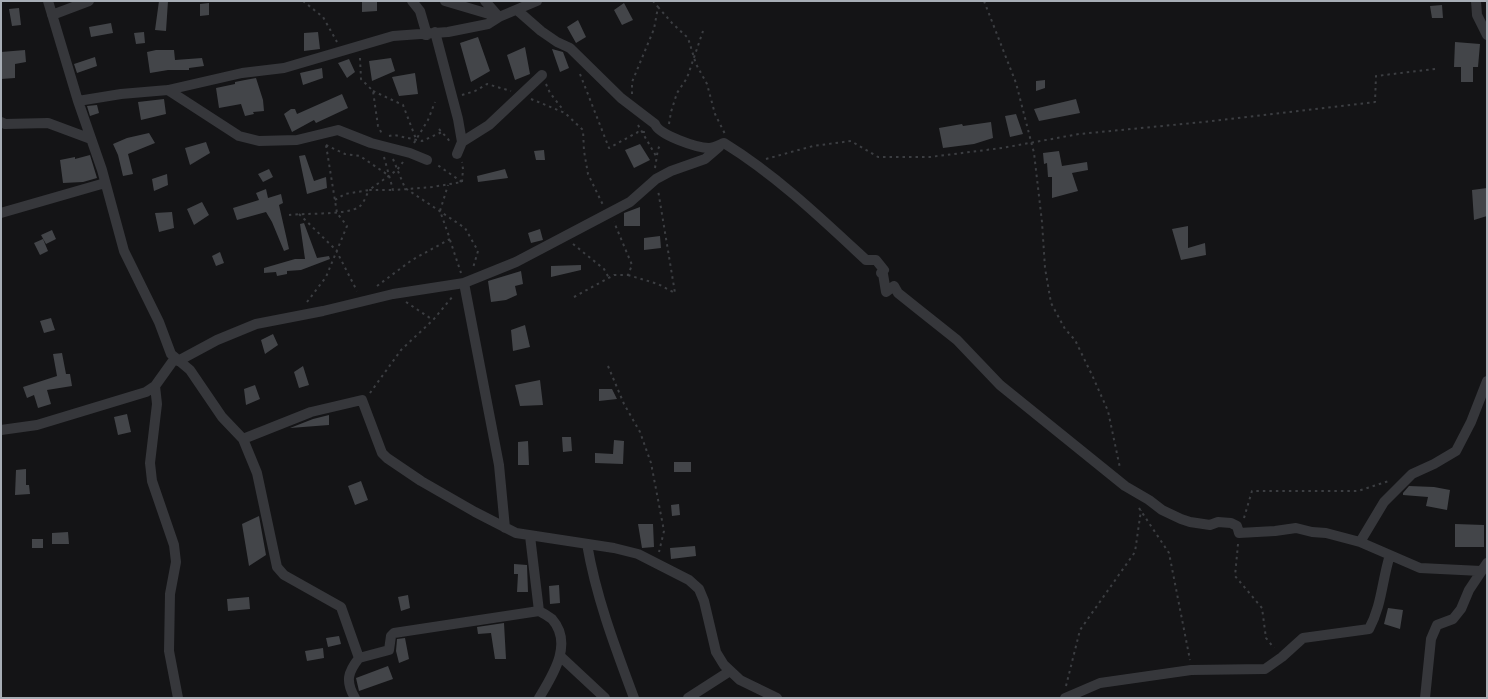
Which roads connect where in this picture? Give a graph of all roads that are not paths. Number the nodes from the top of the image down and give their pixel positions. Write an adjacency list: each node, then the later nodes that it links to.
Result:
1 (48, 1): 11 (street)
2 (89, 1): 11 (street)
3 (412, 1): 4 (street); 13 (street)
4 (418, 1)
5 (445, 1): 12 (street)
6 (485, 1): 12 (street)
7 (537, 1): 9 (street)
8 (1474, 2): 10 (street); 14 (street)
9 (517, 10): 12 (street); 20 (street)
10 (1487, 12)
11 (52, 15): 17 (street)
12 (499, 17): 13 (street)
13 (426, 33): 16 (street); 21 (street)
14 (1487, 35)
15 (542, 75): 21 (street)
16 (168, 90): 17 (street); 23 (street)
17 (78, 100): 19 (street)
18 (1, 122): 19 (street)
19 (91, 139): 24 (street)
20 (725, 139): 26 (street); 34 (street)
21 (462, 142): 22 (street)
22 (457, 154)
23 (427, 160)
24 (105, 182): 25 (street); 27 (street)
25 (1, 213)
26 (464, 283): 27 (street); 32 (street)
27 (177, 359): 29 (street); 31 (street)
28 (1487, 381): 34 (street)
29 (155, 386): 30 (street); 43 (street)
30 (1, 430)
31 (243, 439): 32 (street); 40 (street)
32 (506, 528): 33 (street)
33 (530, 536): 35 (street); 38 (street)
34 (1360, 542): 36 (street)
35 (587, 544): 41 (street); 47 (street)
36 (1390, 555): 37 (street); 42 (street)
37 (1484, 567): 50 (street)
38 (539, 611): 39 (street); 40 (street)
39 (560, 656): 45 (street); 46 (street)
40 (359, 658): 44 (street)
41 (730, 671): 48 (street); 49 (street)
42 (1065, 693)
43 (178, 698)
44 (355, 698)
45 (539, 698)
46 (604, 698)
47 (634, 698)
48 (688, 698)
49 (777, 698)
50 (1424, 698)

